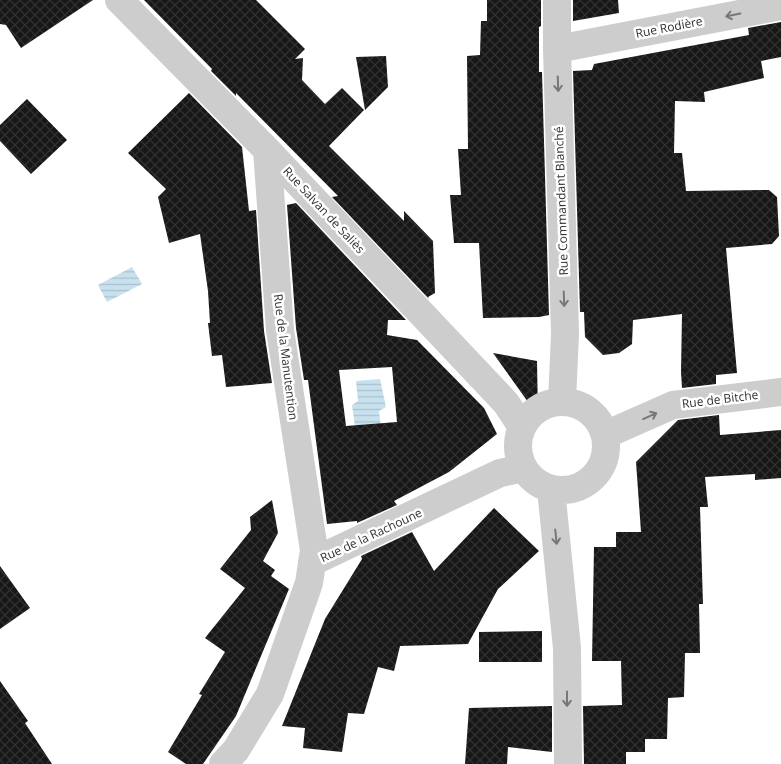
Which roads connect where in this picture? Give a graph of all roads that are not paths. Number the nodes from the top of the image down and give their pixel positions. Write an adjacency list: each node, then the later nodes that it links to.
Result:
1 (119, 0): 5 (street, Rue Salvan de Saliès)
2 (557, 0): 4 (street, Rue Commandant Blanché)
3 (781, 6): 4 (street, Rue Rodière, one-way to 4)
4 (557, 49): 7 (street, Rue Commandant Blanché, one-way to 7)
5 (267, 150): 8 (street, Rue Salvan de Saliès); 12 (street, Rue de la Manutention)
6 (781, 392): 9 (street, Rue de Bitche, one-way to 6)
7 (562, 402): 8 (street); 9 (street)
8 (522, 427): 10 (street)
9 (605, 435): 11 (street)
10 (524, 468): 11 (street); 12 (street, Rue de la Rachoune)
11 (551, 489): 14 (street, one-way to 14)
12 (312, 562): 13 (street, Rue de la Rachoune)
13 (223, 764)
14 (568, 764)

